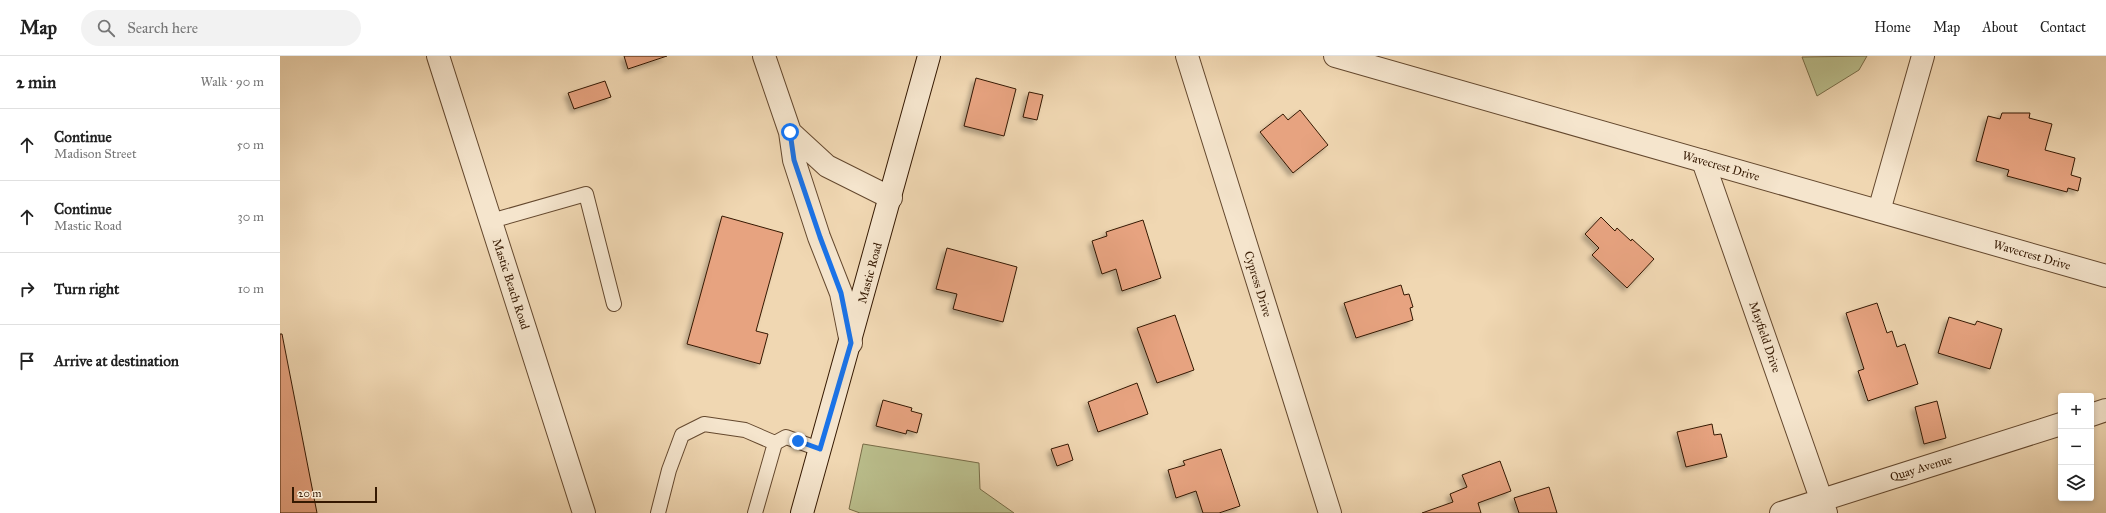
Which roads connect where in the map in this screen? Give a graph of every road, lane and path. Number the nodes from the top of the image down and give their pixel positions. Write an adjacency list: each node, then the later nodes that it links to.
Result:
1 (438, 56): 11 (street, Mastic Beach Road)
2 (764, 56): 7 (street)
3 (929, 56): 9 (street, Mastic Road)
4 (1187, 56): 25 (street, Cypress Drive)
5 (1335, 56): 8 (street, Wavecrest Drive)
6 (1923, 56): 10 (street)
7 (790, 132): 9 (street); 14 (street)
8 (1703, 161): 10 (street, Wavecrest Drive); 20 (street, Mayfield Drive)
9 (891, 198): 14 (street, Mastic Road)
10 (1880, 211): 12 (street, Wavecrest Drive)
11 (491, 221): 13 (lane); 21 (street, Mastic Beach Road)
12 (2106, 276)
13 (614, 304)
14 (851, 343): 19 (street, Mastic Road)
15 (2106, 410): 16 (street)
16 (2094, 414)
17 (2058, 425): 20 (street, Quay Avenue)
18 (774, 443): 19 (lane); 22 (lane); 23 (lane)
19 (820, 449): 24 (street, Mastic Road)
20 (1823, 506): 26 (street, Quay Avenue)
21 (584, 513)
22 (658, 513)
23 (755, 513)
24 (802, 513)
25 (1330, 513)
26 (1781, 513)

